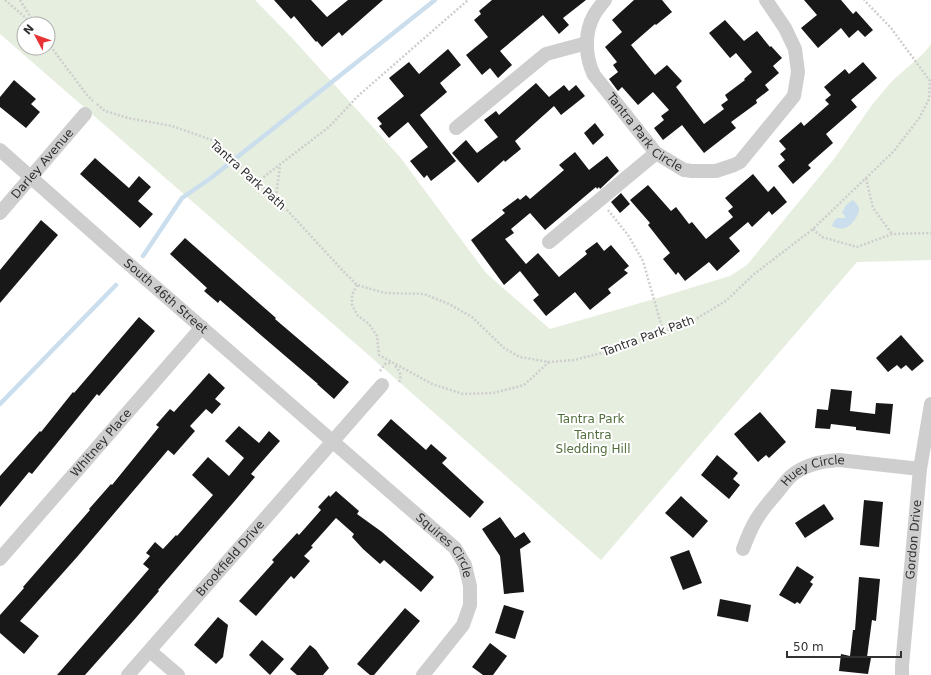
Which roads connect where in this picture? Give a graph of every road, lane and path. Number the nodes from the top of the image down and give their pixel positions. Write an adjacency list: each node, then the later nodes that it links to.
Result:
1 (5, 0): 7 (path)
2 (20, 0): 8 (path)
3 (468, 0): 16 (path)
4 (605, 0): 9 (street, Tantra Park Circle)
5 (766, 0): 15 (street, Tantra Park Circle)
6 (864, 0): 11 (path, Tantra Park Path)
7 (24, 16)
8 (29, 16)
9 (587, 43): 13 (street); 15 (street, Tantra Park Circle)
10 (56, 53): 19 (path, Tantra Park Path)
11 (930, 99): 18 (path, Tantra Park Path)
12 (85, 114): 17 (street, Darley Avenue)
13 (456, 128)
14 (0, 150): 17 (street, South 46th Street)
15 (656, 153): 21 (street)
16 (280, 165): 19 (path); 20 (path)
17 (31, 178): 22 (street, Darley Avenue); 28 (street, South 46th Street)
18 (866, 178): 23 (path, Tantra Park Path); 25 (path)
19 (257, 182): 20 (path, Tantra Park Path)
20 (276, 198): 27 (path, Tantra Park Path)
21 (601, 200): 26 (street); 29 (path)
22 (0, 213)
23 (813, 229): 25 (path); 29 (path, Tantra Park Path)
24 (931, 233): 25 (path)
25 (892, 234)
26 (549, 242)
27 (357, 284): 30 (path, Tantra Park Path); 31 (path)
28 (202, 327): 35 (street, South 46th Street); 38 (street, Whitney Place)
29 (663, 331): 30 (path, Tantra Park Path)
30 (549, 362): 31 (path)
31 (391, 363): 32 (path)
32 (398, 384)
33 (382, 385): 35 (street, Brookfield Drive)
34 (931, 404): 36 (street, Gordon Drive)
35 (332, 442): 39 (street, Brookfield Drive); 42 (street, Squires Circle)
36 (920, 469): 37 (street, Huey Circle); 43 (street, Gordon Drive)
37 (743, 549)
38 (0, 559)
39 (150, 650): 40 (street, Brookfield Drive); 41 (street)
40 (128, 675)
41 (178, 675)
42 (423, 675)
43 (902, 675)

